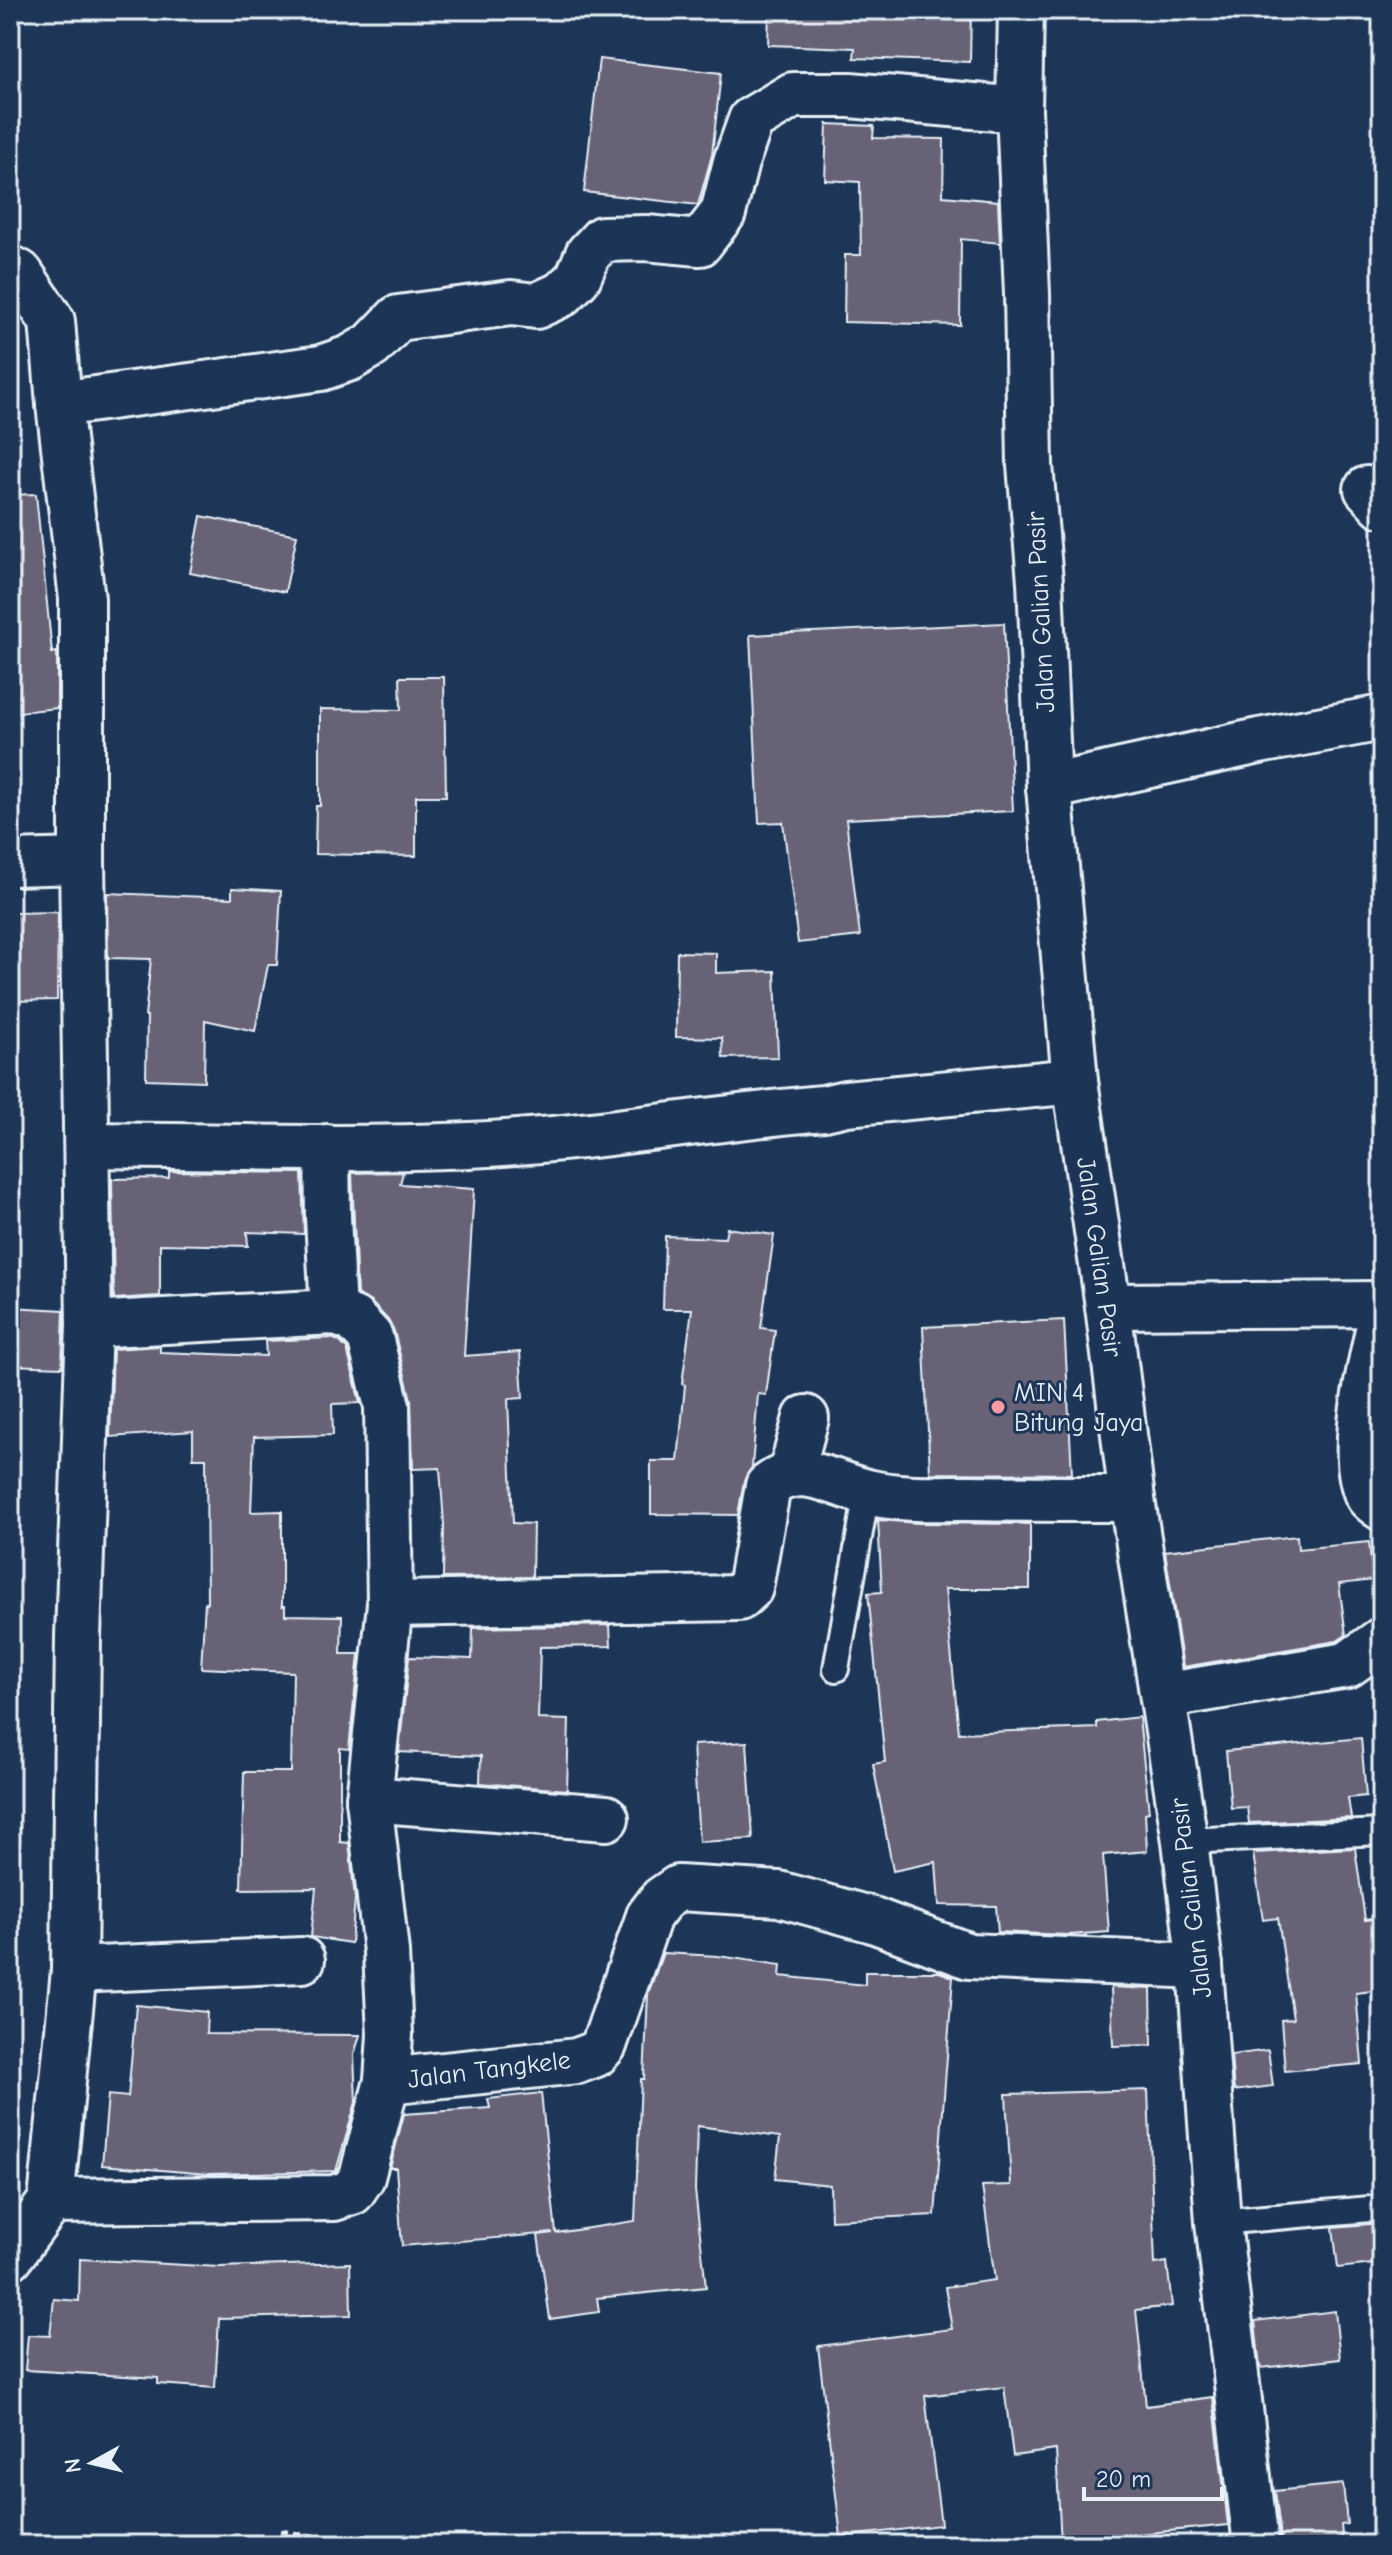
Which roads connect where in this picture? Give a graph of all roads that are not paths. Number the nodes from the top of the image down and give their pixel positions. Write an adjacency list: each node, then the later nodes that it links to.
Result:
1 (1021, 10): 2 (street, Jalan Galian Pasir)
2 (1019, 110): 4 (street); 6 (street, Jalan Galian Pasir)
3 (10, 268): 4 (street)
4 (59, 404): 7 (street)
5 (1382, 718): 6 (street)
6 (1049, 787): 9 (street, Jalan Galian Pasir)
7 (82, 861): 8 (street); 10 (street)
8 (10, 863)
9 (1075, 1081): 11 (street); 13 (street, Jalan Galian Pasir)
10 (88, 1145): 11 (street); 16 (street)
11 (327, 1147): 15 (street)
12 (1382, 1304): 13 (street)
13 (1108, 1306): 20 (street, Jalan Galian Pasir)
14 (1382, 1311): 21 (street)
15 (333, 1312): 16 (street); 22 (street)
16 (89, 1325): 32 (street)
17 (806, 1418): 18 (street)
18 (791, 1474): 19 (street); 22 (street)
19 (867, 1492): 20 (street); 24 (lane)
20 (1132, 1499): 25 (street, Jalan Galian Pasir)
21 (1382, 1508)
22 (390, 1604): 26 (street)
23 (1382, 1640): 25 (street)
24 (836, 1669)
25 (1163, 1696): 29 (street, Jalan Galian Pasir)
26 (369, 1799): 27 (street); 33 (street)
27 (606, 1818)
28 (1382, 1832): 29 (lane)
29 (1185, 1841): 31 (street, Jalan Galian Pasir)
30 (302, 1960): 32 (street)
31 (1200, 1966): 33 (street, Jalan Tangkele); 36 (street, Jalan Galian Pasir)
32 (74, 1970): 34 (street)
33 (387, 2081): 34 (street, Jalan Tangkele)
34 (51, 2201): 37 (street)
35 (1382, 2208): 36 (lane)
36 (1218, 2222): 38 (street, Jalan Galian Pasir)
37 (10, 2257)
38 (1256, 2545)

